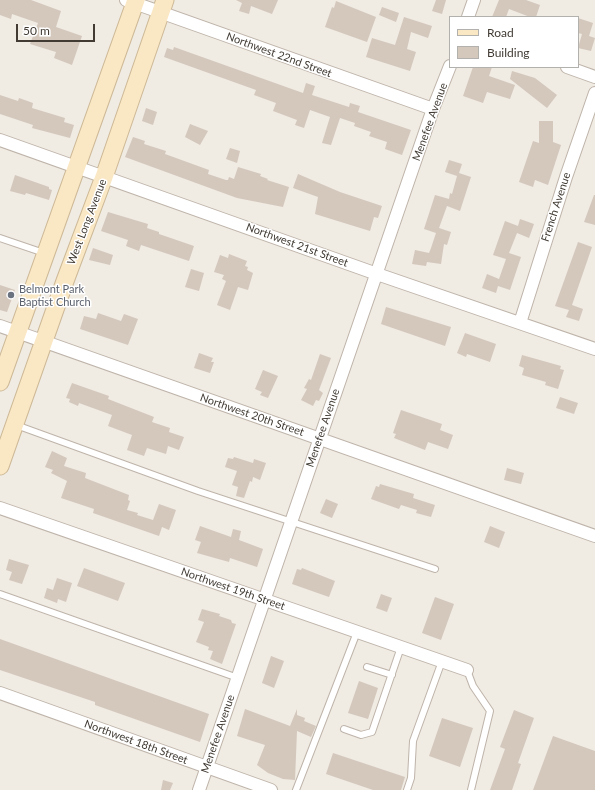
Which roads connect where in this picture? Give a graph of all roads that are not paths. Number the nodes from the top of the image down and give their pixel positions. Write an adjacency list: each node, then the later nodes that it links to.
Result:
1 (474, 0): 4 (street)
2 (132, 1): 3 (street, Northwest 22nd Street); 11 (main road)
3 (163, 6): 9 (street, Northwest 22nd Street); 12 (main road, West Long Avenue)
4 (468, 16)
5 (449, 68): 9 (street, Menefee Avenue)
6 (570, 68): 7 (street)
7 (595, 77)
8 (595, 93): 16 (street, French Avenue)
9 (433, 109): 15 (street, Menefee Avenue)
10 (0, 140): 11 (street, Northwest 21st Street)
11 (77, 167): 12 (street, Northwest 21st Street); 14 (main road)
12 (104, 177): 15 (street, Northwest 21st Street); 19 (main road, West Long Avenue)
13 (0, 238): 14 (lane)
14 (46, 254): 18 (main road)
15 (377, 274): 16 (street, Northwest 21st Street); 23 (street, Menefee Avenue)
16 (520, 323): 20 (street, Northwest 21st Street)
17 (0, 326): 18 (street, Northwest 20th Street)
18 (18, 332): 19 (street, Northwest 20th Street); 21 (main road)
19 (44, 341): 22 (main road, West Long Avenue); 23 (street, Northwest 20th Street)
20 (595, 349)
21 (0, 382)
22 (14, 425): 24 (main road, West Long Avenue); 26 (lane)
23 (319, 438): 26 (street, Menefee Avenue); 27 (street, Northwest 20th Street)
24 (0, 466)
25 (0, 508): 30 (street, Northwest 19th Street)
26 (291, 522): 28 (lane); 30 (street, Menefee Avenue)
27 (595, 536)
28 (435, 569)
29 (0, 594): 37 (lane)
30 (265, 600): 31 (street, Northwest 19th Street); 37 (street, Menefee Avenue)
31 (357, 632): 32 (street, Northwest 19th Street); 43 (lane)
32 (401, 647): 33 (street, Northwest 19th Street); 36 (lane)
33 (442, 662): 35 (street, Northwest 19th Street); 44 (lane)
34 (367, 667): 36 (lane)
35 (467, 670): 45 (lane)
36 (392, 675): 39 (lane)
37 (238, 678): 40 (street, Menefee Avenue)
38 (0, 693): 40 (street, Northwest 18th Street)
39 (344, 729)
40 (206, 767): 41 (street, Menefee Avenue); 42 (street, Northwest 18th Street)
41 (199, 790)
42 (271, 790)
43 (296, 790)
44 (407, 790)
45 (471, 790)

